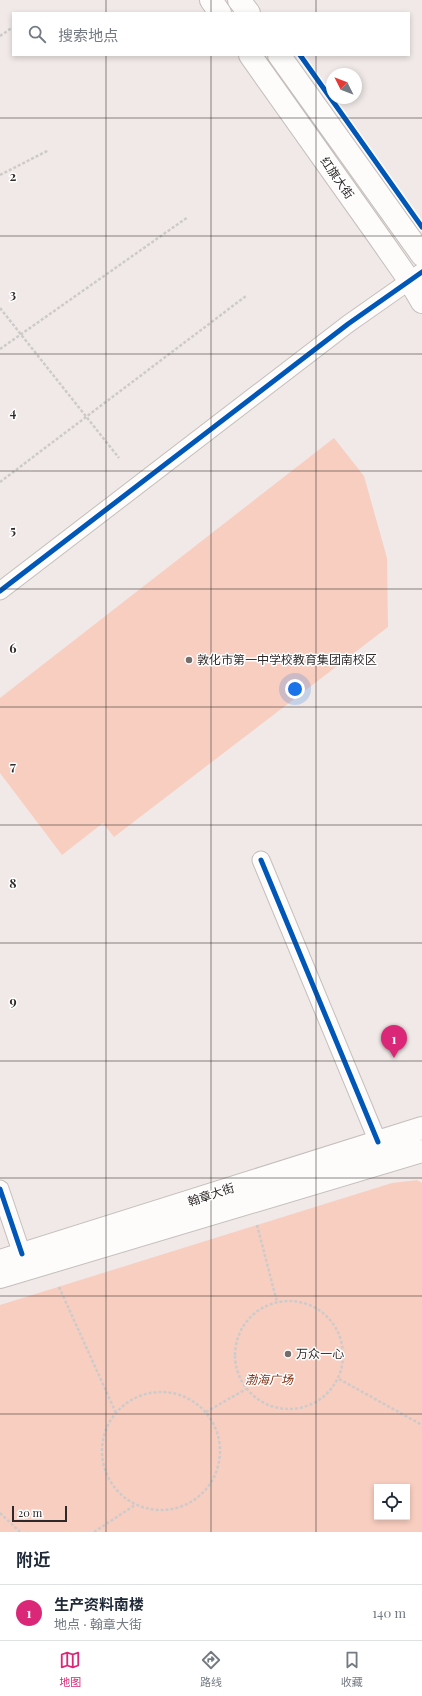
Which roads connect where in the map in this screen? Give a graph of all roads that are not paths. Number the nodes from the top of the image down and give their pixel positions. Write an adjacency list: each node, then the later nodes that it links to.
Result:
1 (211, 0): 3 (main road)
2 (240, 0): 4 (main road)
3 (219, 12)
4 (248, 12)
5 (251, 56): 8 (main road, 红旗大街)
6 (280, 56): 7 (main road, 红旗大街)
7 (422, 255)
8 (416, 276): 9 (main road, 红旗大街); 10 (street)
9 (422, 302)
10 (0, 591)
11 (260, 860): 13 (street)
12 (422, 1128): 13 (main road, 翰章大街)
13 (378, 1142): 16 (main road, 翰章大街)
14 (422, 1151): 18 (main road, 翰章大街)
15 (0, 1189): 16 (street)
16 (22, 1254): 17 (main road, 翰章大街)
17 (0, 1261)
18 (0, 1277)

